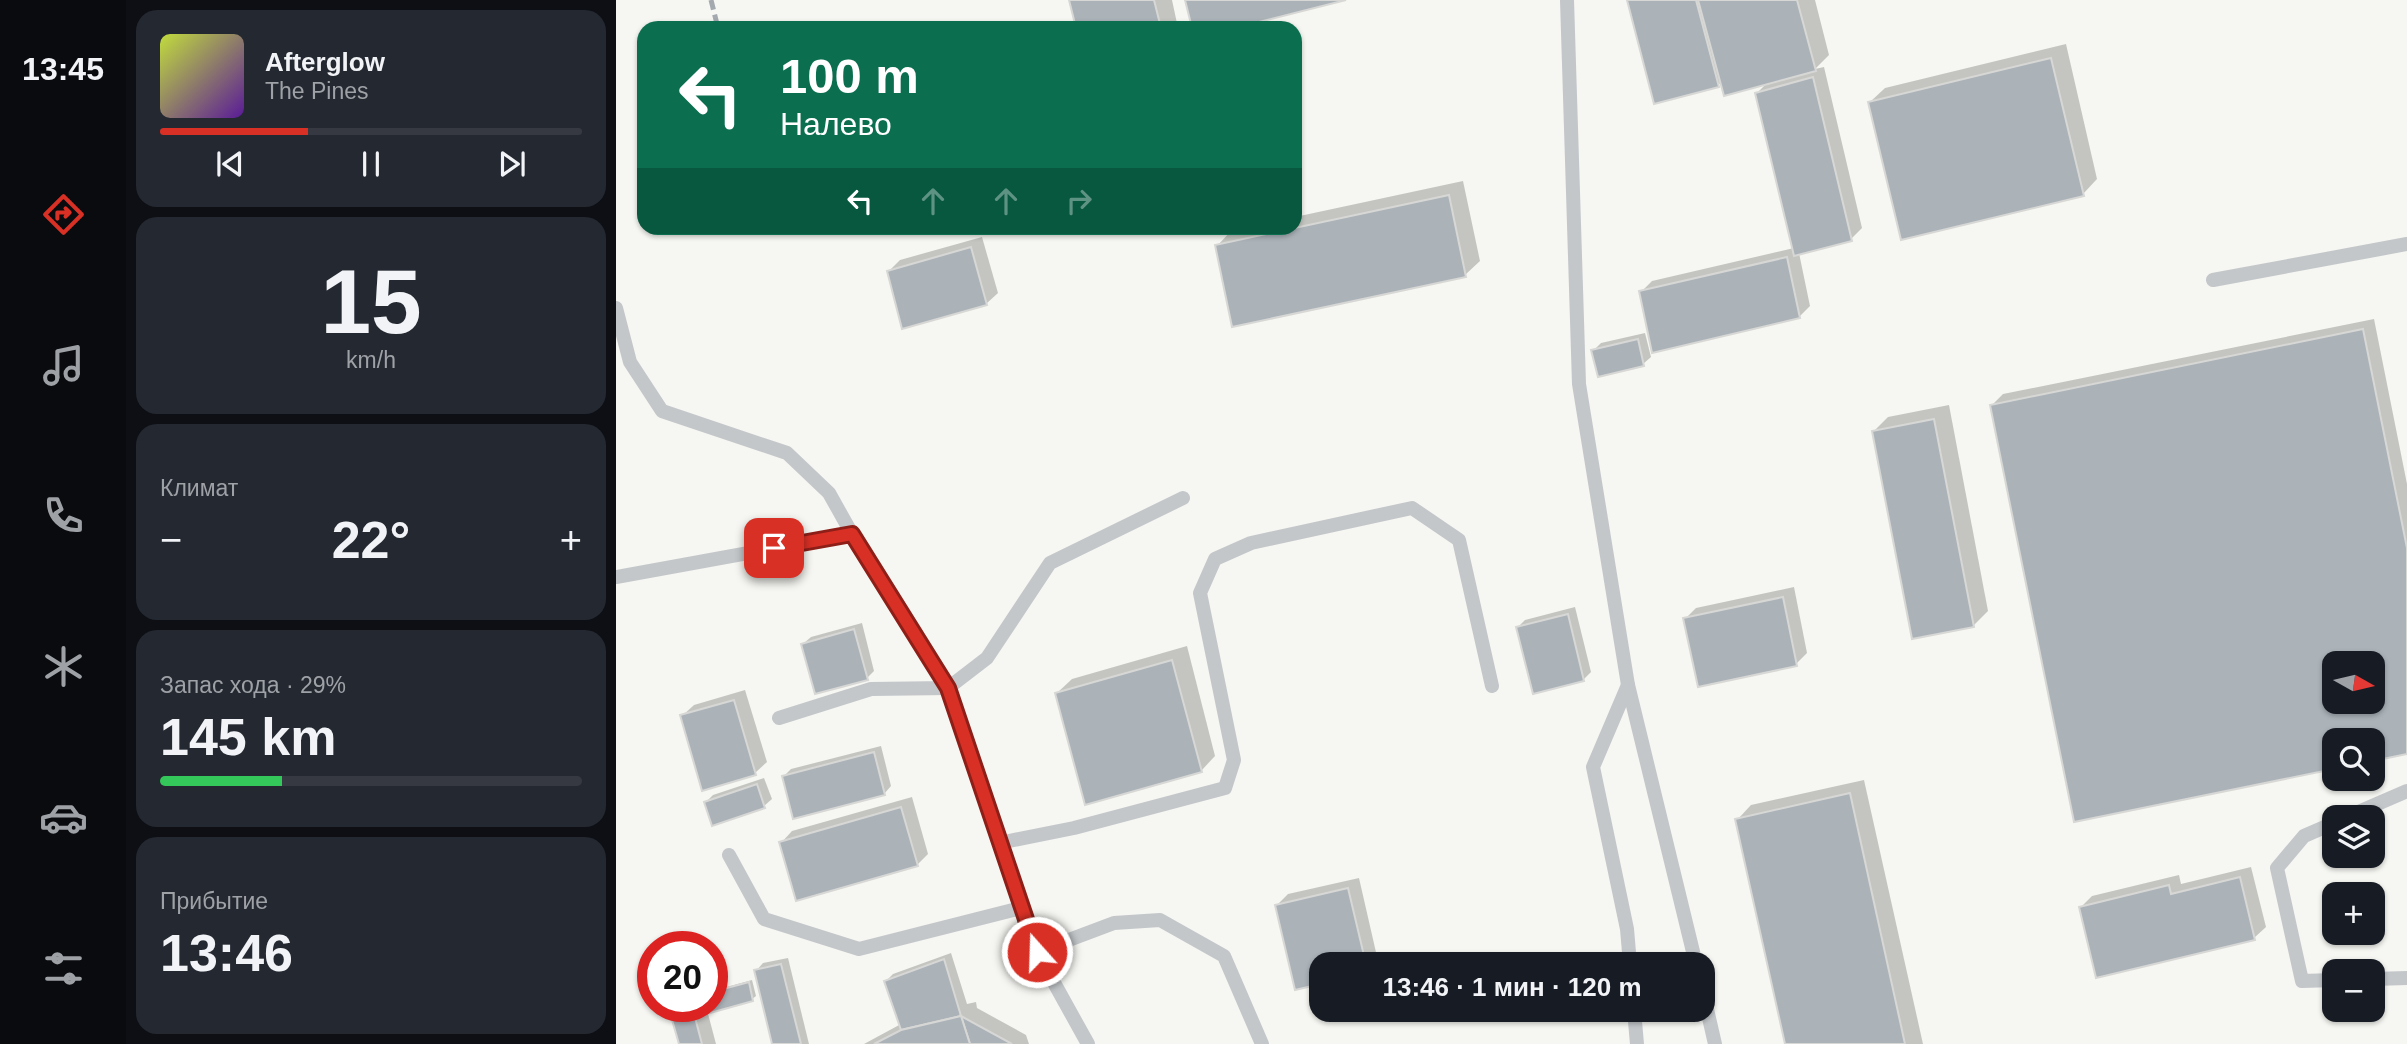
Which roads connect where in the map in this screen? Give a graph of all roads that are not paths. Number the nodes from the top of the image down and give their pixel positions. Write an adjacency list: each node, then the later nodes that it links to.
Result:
1 (1567, 0): 8 (lane)
2 (2407, 244): 3 (lane)
3 (2213, 280)
4 (616, 308): 6 (lane)
5 (1182, 498): 10 (lane)
6 (852, 534): 7 (lane); 10 (lane)
7 (616, 577)
8 (1628, 685): 19 (lane); 20 (lane)
9 (1492, 686): 15 (lane)
10 (948, 688): 11 (lane); 15 (lane)
11 (779, 718)
12 (2407, 791): 13 (lane)
13 (2375, 805)
14 (2322, 828): 23 (lane)
15 (999, 843): 17 (lane)
16 (729, 855): 17 (lane)
17 (1021, 908): 18 (lane)
18 (1037, 952): 26 (lane); 27 (lane)
19 (1629, 952)
20 (1693, 952)
21 (2407, 978): 22 (lane)
22 (2385, 979)
23 (2322, 980)
24 (1635, 1022): 28 (lane)
25 (1710, 1022): 29 (lane)
26 (1088, 1044)
27 (1262, 1044)
28 (1637, 1044)
29 (1716, 1044)

